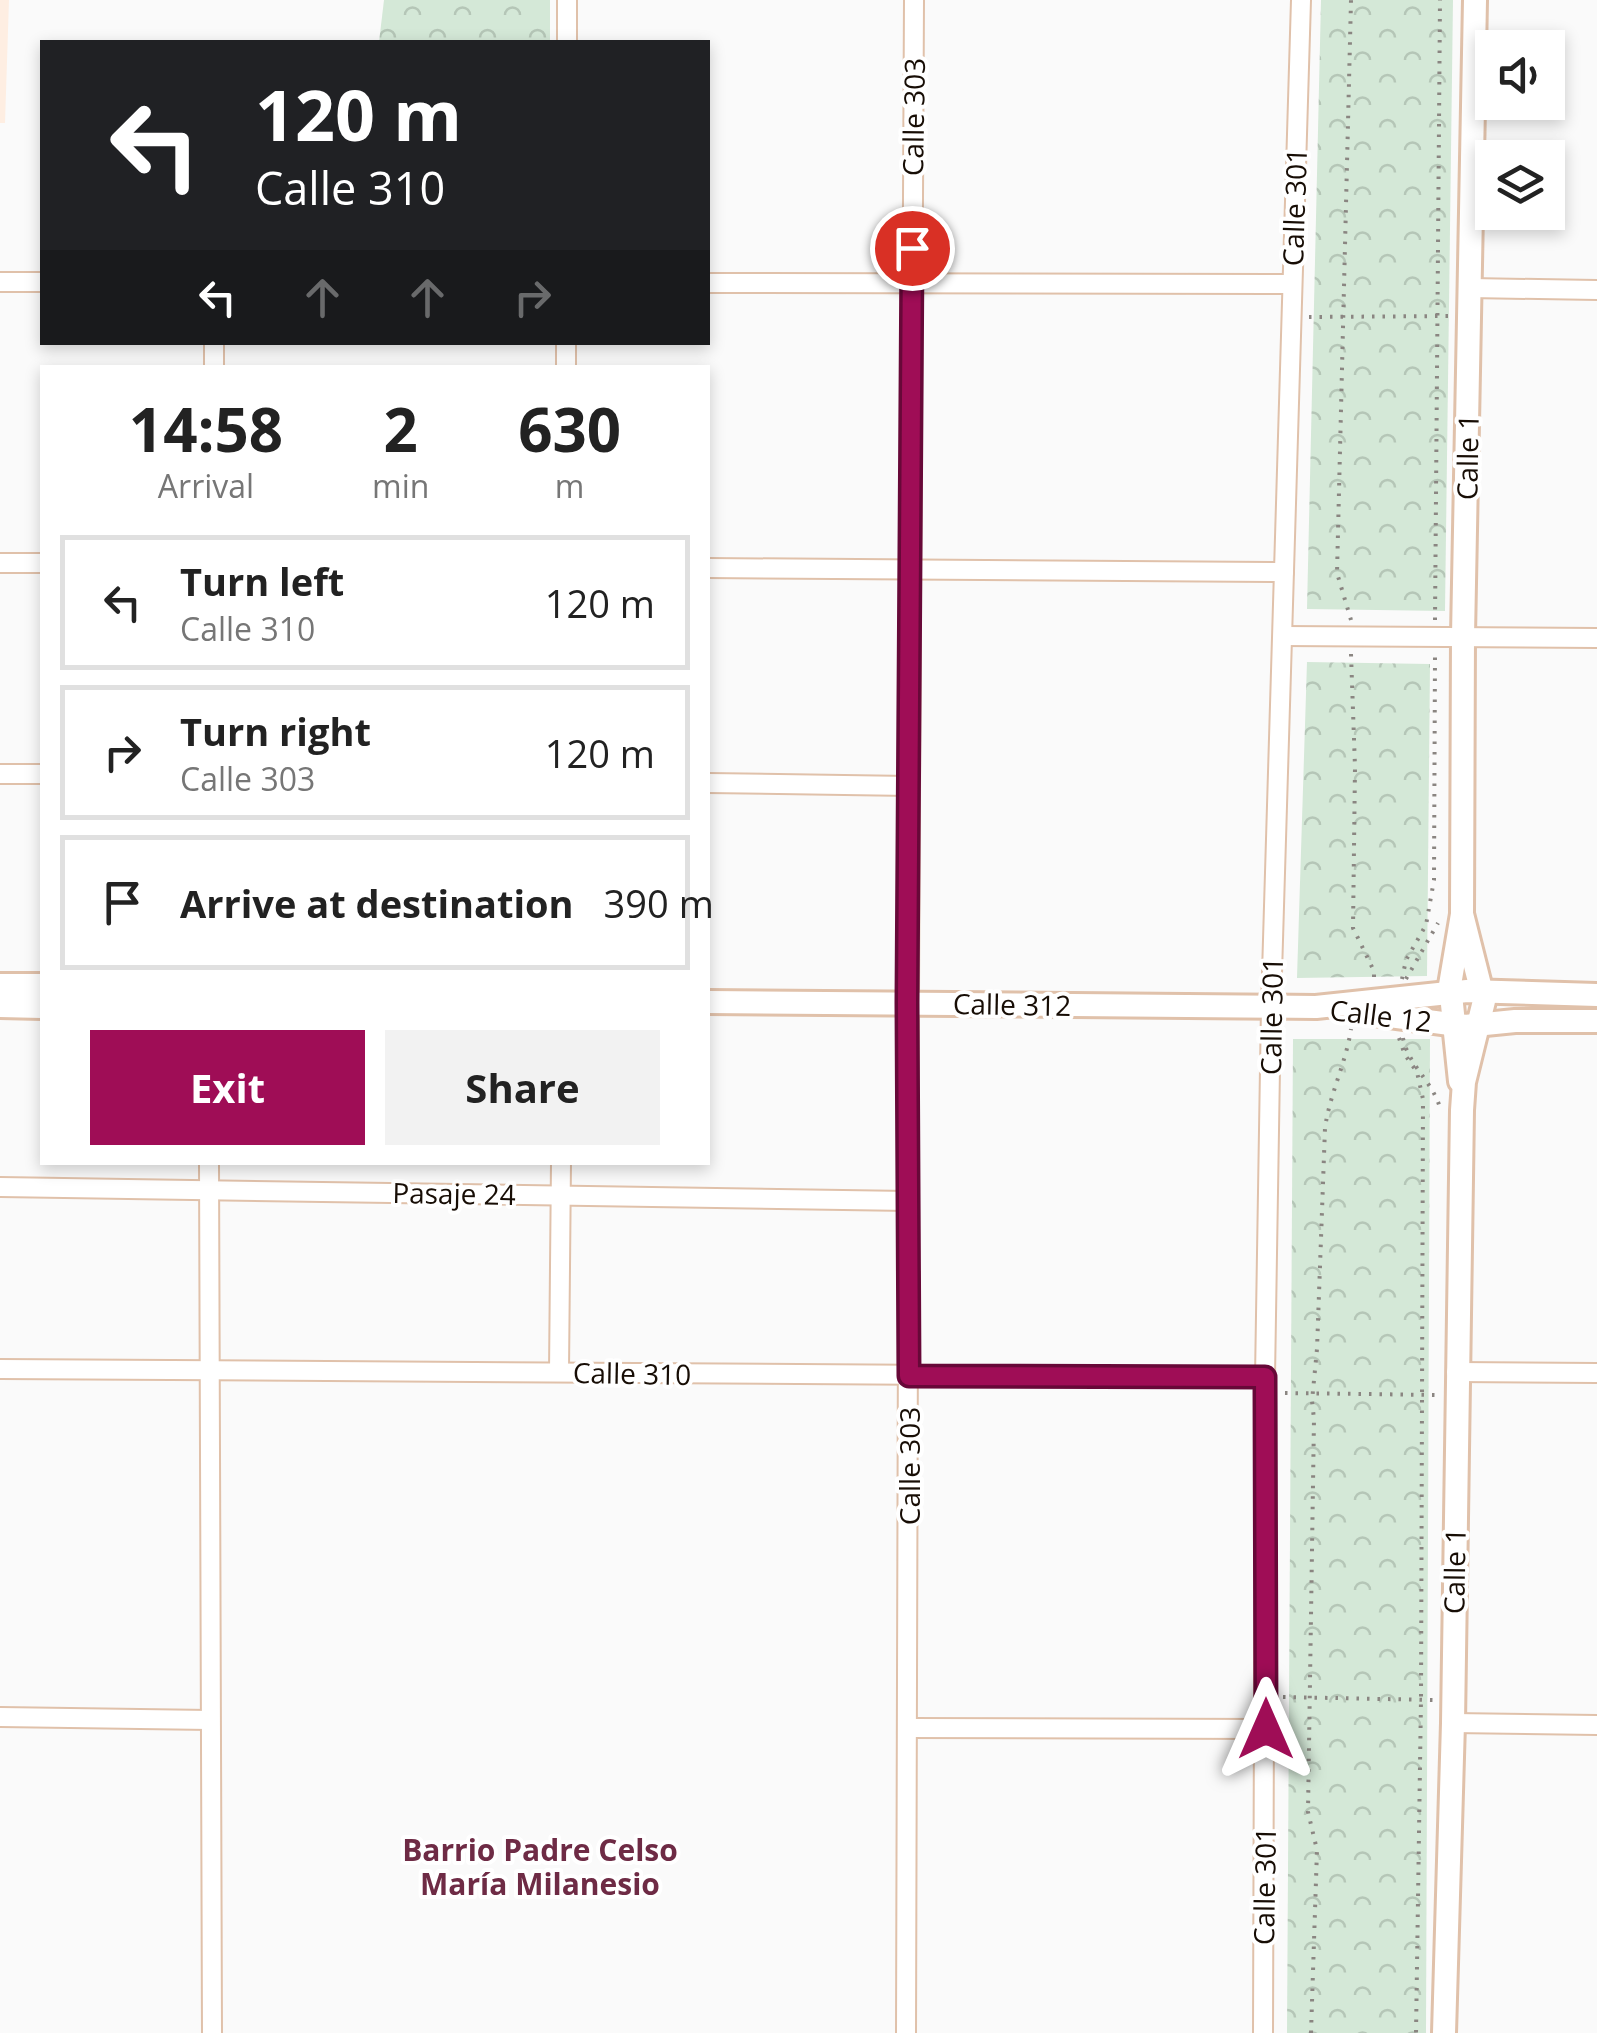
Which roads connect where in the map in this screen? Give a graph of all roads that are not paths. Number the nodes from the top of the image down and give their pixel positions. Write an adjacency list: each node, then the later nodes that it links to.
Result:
1 (567, 0): 5 (street)
2 (914, 0): 9 (street, Calle 303)
3 (1301, 0): 10 (street, Calle 301)
4 (1475, 0): 11 (street, Calle 1)
5 (567, 40)
6 (0, 282): 7 (street)
7 (40, 282)
8 (710, 283): 9 (street)
9 (912, 284): 10 (street); 16 (street, Calle 303)
10 (1291, 284): 17 (street, Calle 301)
11 (1470, 288): 12 (street); 19 (street, Calle 1)
12 (1597, 290)
13 (0, 563): 14 (street)
14 (40, 563)
15 (710, 568): 16 (street)
16 (912, 570): 17 (street); 24 (street, Calle 303)
17 (1284, 572): 18 (street, Calle 301)
18 (1283, 636): 19 (street); 35 (street, Calle 301)
19 (1463, 636): 20 (street); 25 (street, Calle 1)
20 (1597, 638)
21 (0, 774): 22 (street)
22 (40, 774)
23 (710, 783): 24 (street)
24 (910, 786): 32 (street, Calle 303)
25 (1462, 914): 28 (street, Calle 1); 29 (street, Calle 1)
26 (0, 985): 27 (street)
27 (40, 985)
28 (1482, 992): 29 (street, Calle 12); 30 (street, Calle 12); 39 (street, Calle 1)
29 (1450, 994): 36 (street, Calle 12); 38 (street, Calle 1)
30 (1597, 995)
31 (710, 1002): 32 (street, Calle 312)
32 (907, 1002): 35 (street, Calle 312); 46 (street, Calle 303)
33 (0, 1006): 34 (street)
34 (40, 1007)
35 (1271, 1007): 36 (street, Calle 312); 53 (street, Calle 301)
36 (1316, 1008): 38 (street, Calle 12)
37 (1597, 1021): 39 (street, Calle 12)
38 (1452, 1024): 39 (street, Calle 12); 40 (street, Calle 1)
39 (1480, 1026): 40 (street, Calle 1)
40 (1462, 1110): 50 (street, Calle 1)
41 (209, 1165): 44 (street)
42 (562, 1165): 45 (street)
43 (0, 1187): 44 (street, Pasaje 24)
44 (209, 1190): 45 (street, Pasaje 24); 48 (street)
45 (561, 1195): 46 (street, Pasaje 24); 49 (street)
46 (908, 1201): 52 (street, Calle 303)
47 (0, 1369): 48 (street, Calle 310)
48 (208, 1371): 49 (street, Calle 310); 56 (street)
49 (559, 1372): 52 (street, Calle 310)
50 (1456, 1372): 51 (street); 54 (street, Calle 1)
51 (1597, 1372)
52 (909, 1376): 53 (street, Calle 310); 58 (street, Calle 303)
53 (1265, 1385): 59 (street, Calle 301)
54 (1453, 1711): 57 (street); 63 (street, Calle 1)
55 (0, 1718): 56 (street)
56 (210, 1720): 60 (street)
57 (1597, 1725)
58 (908, 1728): 59 (street); 61 (street, Calle 303)
59 (1266, 1729): 62 (street, Calle 301)
60 (212, 2033)
61 (906, 2033)
62 (1263, 2033)
63 (1444, 2033)

